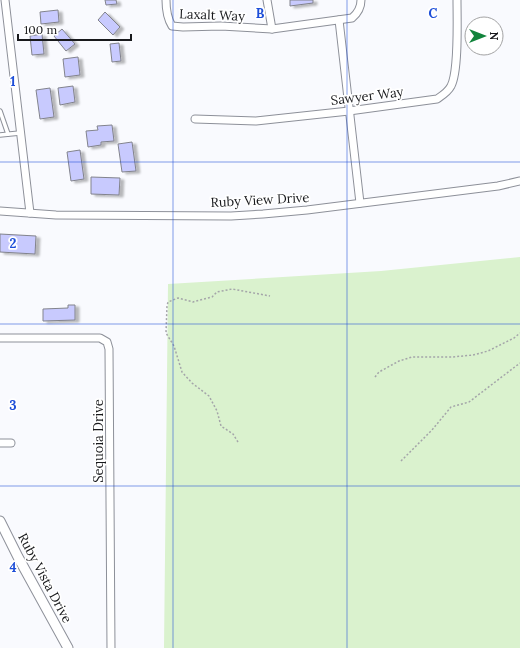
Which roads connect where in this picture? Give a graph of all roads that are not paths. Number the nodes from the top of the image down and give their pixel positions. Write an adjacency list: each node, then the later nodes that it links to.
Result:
1 (5, 0): 11 (street)
2 (166, 0): 7 (street, Laxalt Way)
3 (267, 0): 7 (street)
4 (361, 0): 6 (street, Laxalt Way)
5 (457, 0): 9 (street, Sawyer Way)
6 (339, 20): 7 (street, Laxalt Way); 9 (street)
7 (272, 29)
8 (0, 111): 12 (lane)
9 (348, 111): 10 (street, Sawyer Way); 15 (street)
10 (195, 119)
11 (20, 133): 12 (lane); 17 (street)
12 (8, 134): 13 (lane)
13 (0, 136)
14 (520, 181): 15 (street, Ruby View Drive)
15 (360, 204): 17 (street, Ruby View Drive)
16 (0, 211): 17 (street, Ruby View Drive)
17 (30, 213)
18 (0, 338): 23 (street, Sequoia Drive)
19 (0, 443): 20 (street)
20 (11, 443)
21 (0, 520): 22 (street, Ruby Vista Drive)
22 (68, 648)
23 (111, 648)

